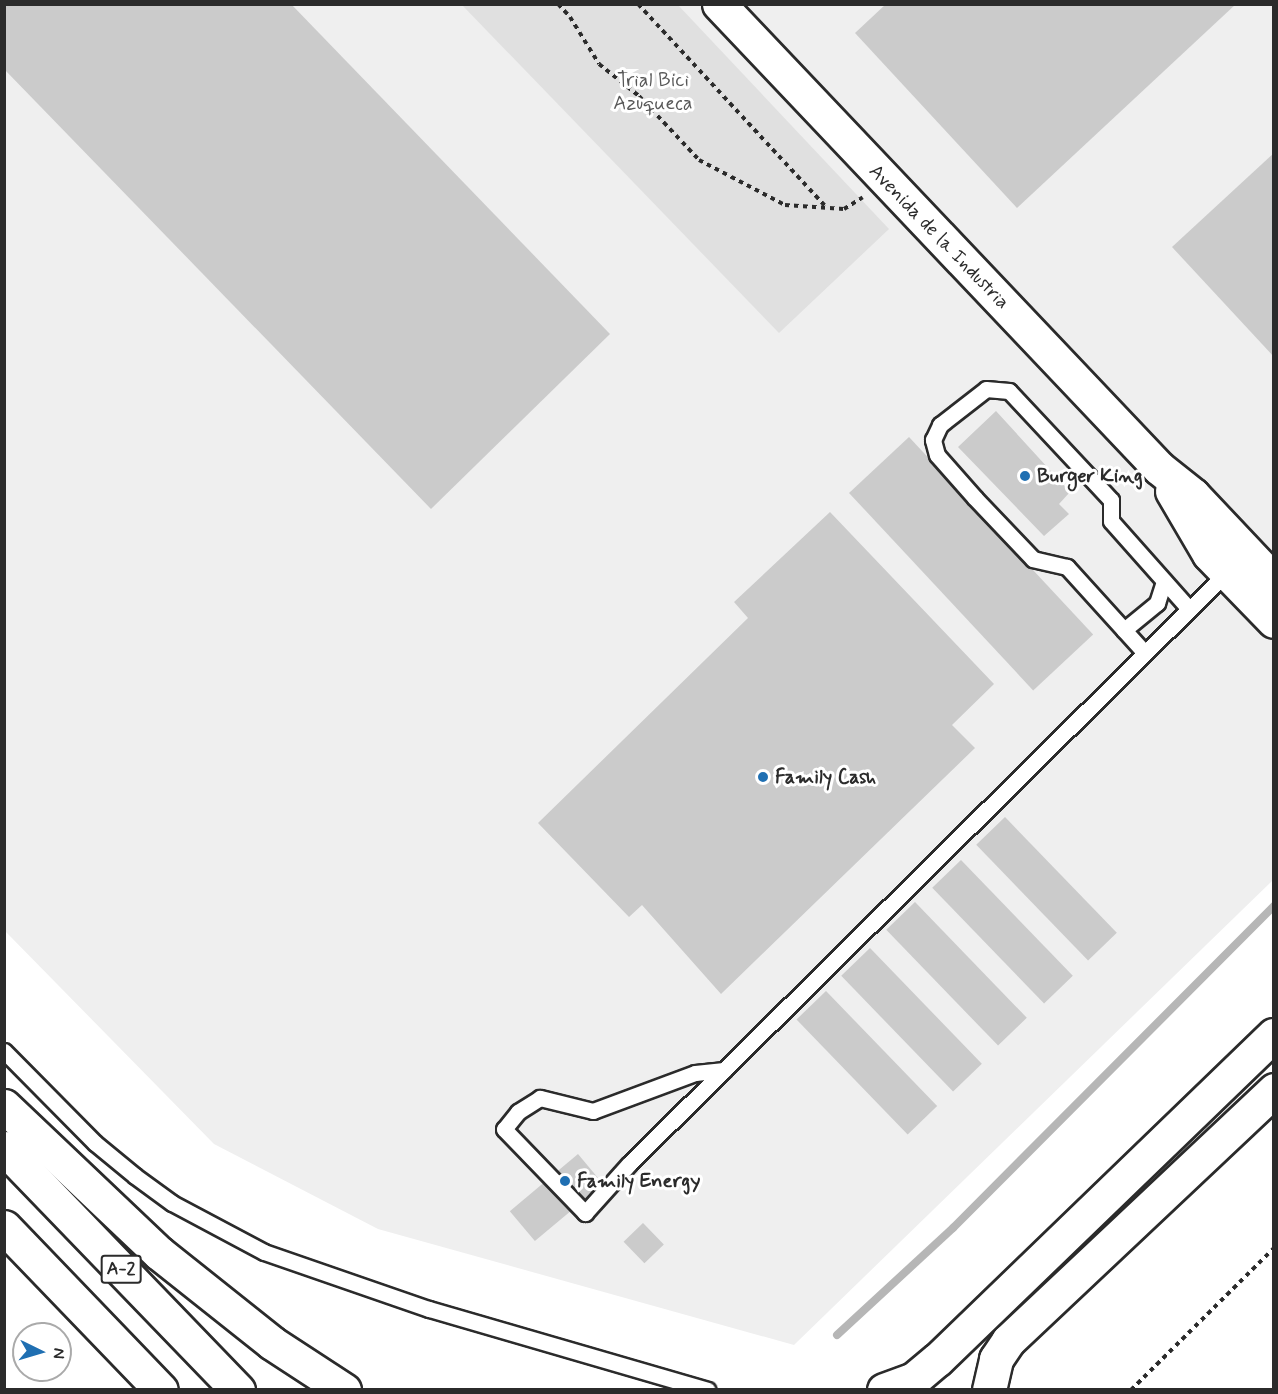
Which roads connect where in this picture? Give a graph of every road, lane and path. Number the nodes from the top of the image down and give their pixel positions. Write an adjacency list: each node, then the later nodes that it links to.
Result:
1 (558, 4): 5 (path)
2 (638, 4): 5 (path)
3 (719, 4): 4 (main road, Avenida de la Industria)
4 (887, 183): 5 (path); 6 (main road, Avenida de la Industria)
5 (827, 208)
6 (1159, 468): 7 (main road, Avenida de la Industria); 9 (main road, Avenida de la Industria)
7 (1227, 573): 10 (main road); 11 (lane); 12 (main road, Avenida de la Industria)
8 (1164, 581): 11 (lane); 13 (lane); 13 (lane)
9 (1274, 581)
10 (1274, 602)
11 (1189, 609): 14 (lane)
12 (1274, 621)
13 (1125, 630): 14 (lane)
14 (1144, 652): 17 (lane)
15 (1274, 1035): 27 (main road)
16 (4, 1051): 26 (lane)
17 (724, 1070): 17 (lane)
18 (1274, 1089): 28 (main road)
19 (4, 1106): 25 (main road)
20 (4, 1148): 24 (main road, A-2)
21 (4, 1227): 23 (main road, A-2)
22 (1274, 1248): 29 (path)
23 (161, 1389)
24 (238, 1389)
25 (344, 1389)
26 (707, 1389)
27 (884, 1389)
28 (989, 1389)
29 (1131, 1389)

